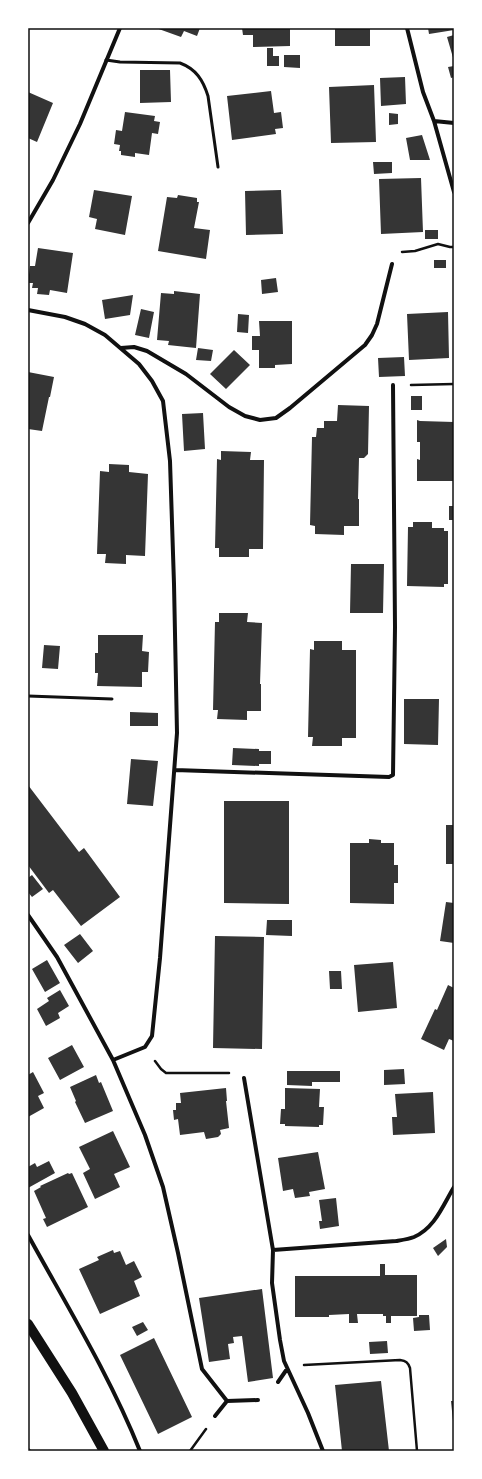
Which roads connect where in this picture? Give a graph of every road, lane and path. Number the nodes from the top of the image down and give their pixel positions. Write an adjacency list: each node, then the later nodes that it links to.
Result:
1 (120, 28): 3 (street)
2 (407, 28): 4 (street)
3 (106, 60): 6 (lane); 8 (street)
4 (434, 121): 5 (street); 7 (street)
5 (454, 123)
6 (218, 167)
7 (454, 192)
8 (28, 223)
9 (454, 246): 10 (path)
10 (392, 264): 12 (street)
11 (28, 310): 12 (street)
12 (121, 348): 17 (street)
13 (454, 384): 14 (path)
14 (393, 385): 17 (street)
15 (28, 696): 16 (lane)
16 (112, 699)
17 (175, 770): 19 (street)
18 (28, 915): 20 (street)
19 (145, 1047): 20 (street); 21 (path)
20 (113, 1060): 30 (street)
21 (244, 1078): 24 (street)
22 (454, 1187): 24 (street)
23 (28, 1235): 33 (street)
24 (273, 1250): 27 (street)
25 (28, 1324): 32 (main road)
26 (306, 1365): 36 (path)
27 (287, 1368): 28 (street); 35 (street)
28 (278, 1382)
29 (258, 1400): 30 (street)
30 (227, 1401): 31 (street)
31 (215, 1416): 34 (path)
32 (104, 1451)
33 (140, 1451)
34 (190, 1451)
35 (323, 1451)
36 (417, 1451)

